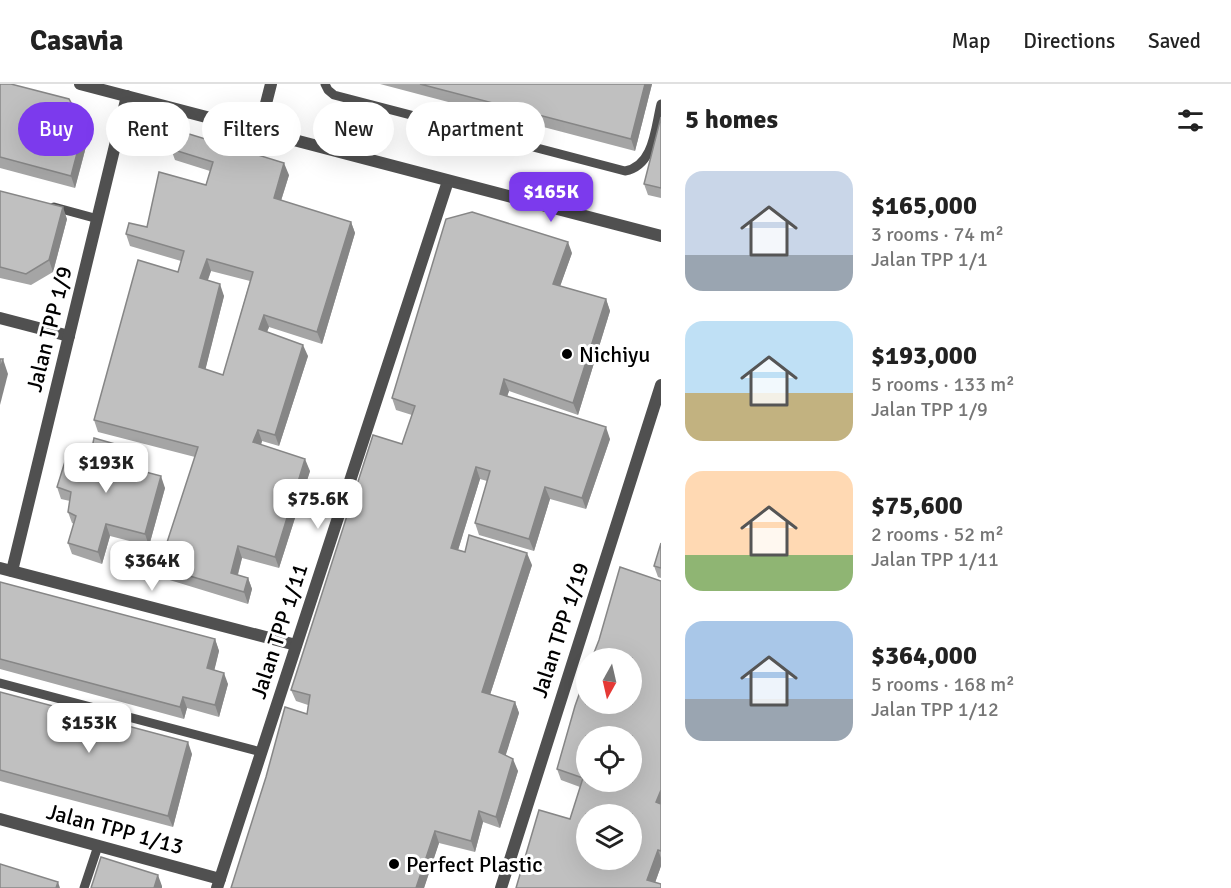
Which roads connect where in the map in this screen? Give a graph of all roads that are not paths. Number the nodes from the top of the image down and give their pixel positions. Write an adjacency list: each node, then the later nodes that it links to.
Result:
1 (80, 84): 4 (street)
2 (271, 84): 5 (street)
3 (325, 84): 6 (lane)
4 (128, 96): 7 (street); 11 (street, Jalan TPP 1/9)
5 (266, 102)
6 (661, 105)
7 (202, 116)
8 (301, 143): 9 (street)
9 (448, 181): 12 (street); 17 (street, Jalan TPP 1/11)
10 (43, 204): 11 (lane)
11 (98, 219): 14 (street, Jalan TPP 1/9)
12 (661, 236)
13 (0, 318): 14 (street)
14 (69, 336): 16 (street, Jalan TPP 1/9)
15 (661, 385): 24 (street, Jalan TPP 1/19)
16 (6, 569): 17 (street)
17 (297, 645): 19 (street, Jalan TPP 1/11)
18 (0, 683): 19 (lane)
19 (261, 752): 22 (street, Jalan TPP 1/11)
20 (0, 819): 21 (street, Jalan TPP 1/13)
21 (98, 846): 22 (street, Jalan TPP 1/13); 23 (lane)
22 (218, 883)
23 (84, 888)
24 (501, 888)

